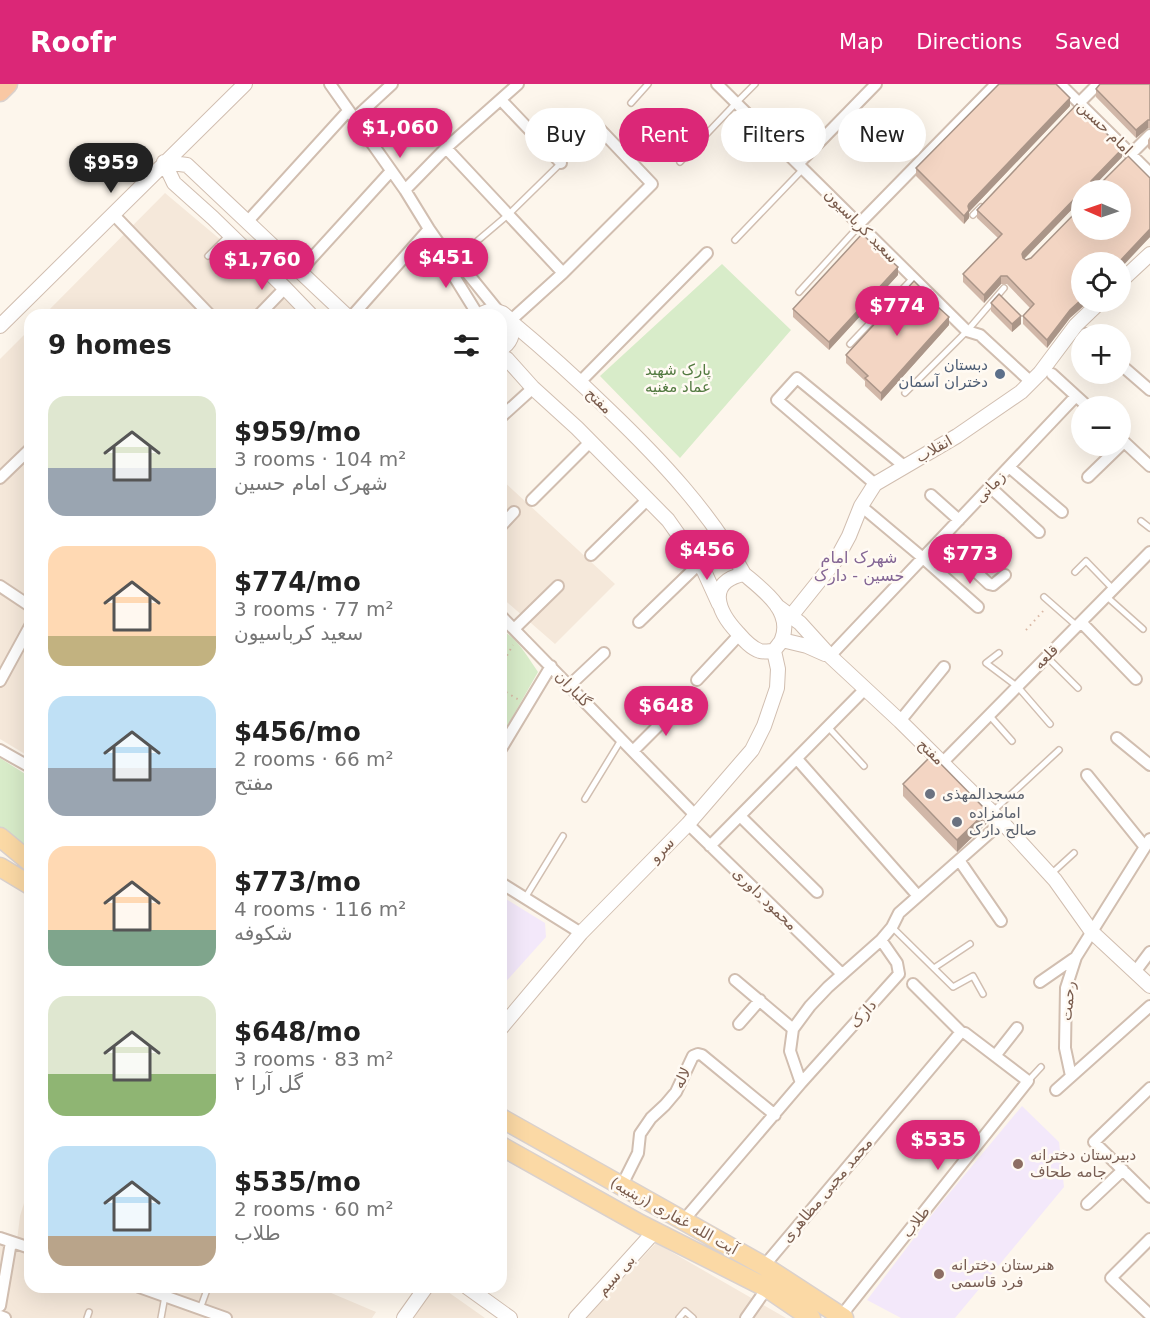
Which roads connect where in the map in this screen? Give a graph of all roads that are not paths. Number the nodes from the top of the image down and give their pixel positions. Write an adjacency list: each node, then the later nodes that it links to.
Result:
1 (8, 84): 13 (highway)
2 (245, 84): 25 (street)
3 (330, 84): 19 (street)
4 (392, 84): 19 (street)
5 (518, 84): 14 (street)
6 (648, 84): 15 (lane)
7 (717, 84): 16 (street, سعید کرباسیون)
8 (755, 84): 16 (lane)
9 (876, 84): 27 (street)
10 (996, 84): 36 (street)
11 (1060, 84): 17 (street, امام حسین)
12 (1098, 84): 17 (street)
13 (0, 92)
14 (501, 100): 23 (street); 26 (street)
15 (631, 103)
16 (736, 103): 20 (lane); 27 (street, سعید کرباسیون)
17 (1079, 103): 18 (lane); 24 (street, امام حسین)
18 (1071, 112)
19 (351, 115): 28 (street); 35 (street)
20 (709, 131)
21 (1150, 135): 24 (street)
22 (607, 137): 47 (street)
23 (446, 148): 30 (street); 33 (street)
24 (1128, 158): 29 (street, امام حسین)
25 (165, 162): 32 (street); 35 (street); 38 (street)
26 (561, 163): 33 (lane)
27 (801, 166): 36 (street, سعید کرباسیون); 39 (lane)
28 (391, 171): 30 (street); 45 (street)
29 (1150, 172)
30 (405, 190): 37 (street)
31 (990, 198): 34 (lane)
32 (113, 214): 52 (street); 62 (street)
33 (509, 214): 44 (lane); 47 (street)
34 (973, 215)
35 (248, 222): 45 (street)
36 (860, 225): 48 (street, سعید کرباسیون); 51 (lane)
37 (429, 229): 40 (street); 56 (street)
38 (230, 234): 43 (lane); 49 (street)
39 (735, 240)
40 (445, 252): 44 (street); 57 (street)
41 (707, 253): 69 (street)
42 (1150, 254): 46 (street)
43 (208, 256)
44 (456, 259): 58 (street)
45 (300, 272): 55 (street)
46 (1131, 272)
47 (563, 273): 61 (street)
48 (912, 278): 63 (street, سعید کرباسیون); 65 (lane)
49 (285, 288): 53 (street); 54 (street)
50 (1004, 288): 63 (lane)
51 (799, 292)
52 (204, 309)
53 (265, 309)
54 (305, 309)
55 (340, 309)
56 (358, 309)
57 (475, 309)
58 (497, 309)
59 (1090, 312): 70 (street, انقلاب)
60 (507, 318): 61 (street, مفتح)
61 (510, 321): 64 (street); 69 (street, مفتح)
62 (0, 326)
63 (967, 331): 70 (street, سعید کرباسیون); 73 (lane)
64 (507, 344)
65 (850, 344)
66 (507, 359): 71 (street)
67 (1131, 373): 72 (street)
68 (1052, 374): 74 (street)
69 (579, 382): 105 (street, مفتح)
70 (1031, 382): 81 (street, انقلاب)
71 (533, 388): 76 (street); 77 (street)
72 (1149, 388)
73 (905, 393)
74 (1076, 396)
75 (1071, 401): 83 (street, زمانی)
76 (507, 412)
77 (590, 442): 89 (street); 90 (street)
78 (1131, 450): 82 (street)
79 (24, 455): 85 (street)
80 (1108, 456): 84 (street)
81 (904, 466): 86 (street, انقلاب); 86 (street)
82 (1150, 466)
83 (1009, 467): 87 (street, زمانی); 93 (street)
84 (1088, 477)
85 (0, 478)
86 (875, 484): 91 (street, انقلاب)
87 (990, 488): 95 (street, زمانی); 98 (street)
88 (931, 495): 95 (street)
89 (532, 500)
90 (648, 500): 101 (street); 103 (street)
91 (861, 506): 102 (street); 115 (street, انقلاب)
92 (514, 512): 94 (street)
93 (1062, 512)
94 (507, 520)
95 (959, 520): 99 (street, زمانی)
96 (1141, 521): 97 (lane)
97 (1150, 528)
98 (1040, 532)
99 (941, 539): 102 (street, زمانی); 106 (street)
100 (1150, 552): 109 (street, قلعه)
101 (591, 555)
102 (923, 558): 114 (street); 126 (street, زمانی)
103 (699, 564): 112 (street); 117 (street)
104 (1075, 572): 109 (lane)
105 (744, 574): 112 (street); 113 (street)
106 (1005, 574)
107 (0, 586): 111 (street)
108 (558, 586): 119 (street)
109 (1110, 592): 118 (street, قلعه); 120 (lane)
110 (1044, 597): 118 (lane)
111 (24, 602)
112 (719, 604): 121 (street)
113 (777, 606): 115 (street, مفتح); 123 (street)
114 (978, 606)
115 (791, 616): 126 (street, مفتح)
116 (507, 622): 119 (street, گلباران)
117 (639, 622)
118 (1079, 624): 127 (street, قلعه); 130 (street)
119 (514, 629): 128 (street, گلباران)
120 (1143, 629)
121 (740, 634): 123 (street); 131 (street)
122 (24, 637): 132 (street)
123 (778, 645): 126 (street); 158 (street, سرو)
124 (999, 652): 134 (lane)
125 (604, 653): 133 (street)
126 (830, 656): 136 (street, مفتح)
127 (1047, 657): 134 (street, قلعه); 135 (lane)
128 (551, 666): 133 (street, گلباران); 143 (street)
129 (944, 668): 139 (street)
130 (1136, 679)
131 (697, 680)
132 (0, 681)
133 (570, 686): 144 (street, گلباران)
134 (1018, 687): 138 (street, قلعه); 140 (lane)
135 (1078, 688)
136 (865, 689): 139 (street, مفتح); 141 (street)
137 (680, 704): 148 (street)
138 (989, 715): 145 (lane); 150 (street, قلعه)
139 (900, 721): 150 (street, مفتح)
140 (1050, 724)
141 (828, 728): 149 (street); 153 (lane)
142 (1117, 738): 152 (street)
143 (507, 739)
144 (621, 740): 148 (street, گلباران); 155 (lane)
145 (1012, 741)
146 (0, 750): 151 (street)
147 (1059, 750): 157 (lane)
148 (633, 751): 158 (street, گلباران)
149 (797, 759): 156 (street); 171 (street)
150 (942, 763): 157 (street, مفتح)
151 (24, 764)
152 (1150, 765)
153 (864, 766)
154 (1086, 775): 161 (street)
155 (585, 800)
156 (740, 816): 162 (street); 170 (street)
157 (997, 817): 165 (street); 167 (street, مفتح)
158 (691, 820): 162 (street, محمود داوری); 176 (street, سرو)
159 (563, 836): 172 (lane)
160 (0, 837): 164 (main road)
161 (1148, 843): 175 (street, رحمت)
162 (710, 846): 183 (street, محمود داوری)
163 (1074, 853): 167 (lane)
164 (24, 857)
165 (959, 860): 171 (street); 173 (street)
166 (0, 867): 168 (main road)
167 (1050, 875): 175 (street, مفتح)
168 (24, 881)
169 (507, 887): 172 (street)
170 (817, 892)
171 (918, 896): 174 (street)
172 (525, 898): 176 (street)
173 (1001, 921)
174 (892, 927): 177 (street); 181 (lane)
175 (1092, 932): 180 (street, رحمت); 182 (street, مفتح)
176 (581, 933): 191 (street, سرو)
177 (880, 940): 183 (street); 200 (street, دارک)
178 (970, 944): 181 (lane)
179 (1150, 952): 182 (street)
180 (1076, 957): 185 (street); 198 (street, رحمت)
181 (934, 968): 188 (lane)
182 (1135, 972): 187 (street, مفتح)
183 (842, 974): 194 (street)
184 (735, 980): 189 (street)
185 (1040, 982)
186 (913, 984): 195 (street)
187 (1150, 986)
188 (983, 994)
189 (759, 1000): 192 (street); 194 (street)
190 (1150, 1006): 198 (street)
191 (507, 1021)
192 (739, 1024)
193 (1017, 1028): 196 (street)
194 (793, 1029): 200 (street)
195 (961, 1032): 196 (street); 218 (street, محمد محبی مظاهری)
196 (995, 1056): 199 (street)
197 (1041, 1067): 199 (lane)
198 (1071, 1076): 202 (street)
199 (1028, 1081): 230 (street, طلاب)
200 (801, 1083): 203 (street, دارک)
201 (1150, 1088): 206 (street)
202 (1056, 1090)
203 (775, 1115): 207 (street, لاله); 210 (street, دارک)
204 (507, 1121): 207 (main road, آیت الله غفاری (زینبیه))
205 (507, 1149): 211 (main road, آیت الله غفاری (زینبیه))
206 (1123, 1170): 208 (street); 209 (street)
207 (621, 1187): 210 (main road, آیت الله غفاری (زینبیه))
208 (1150, 1197)
209 (1088, 1204)
210 (684, 1221): 216 (main road, آیت الله غفاری (زینبیه))
211 (655, 1231): 217 (main road, آیت الله غفاری (زینبیه)); 236 (street, بی سیم)
212 (0, 1238): 214 (street)
213 (1150, 1239): 228 (street)
214 (11, 1242): 215 (street); 226 (street)
215 (24, 1246)
216 (744, 1255): 217 (main road); 218 (main road, آیت الله غفاری (زینبیه))
217 (717, 1262): 219 (main road, آیت الله غفاری (زینبیه))
218 (764, 1266): 220 (main road, آیت الله غفاری (زینبیه))
219 (767, 1288): 220 (main road); 239 (street); 240 (main road, آیت الله غفاری (زینبیه))
220 (798, 1289): 230 (main road, آیت الله غفاری (زینبیه))
221 (156, 1293): 225 (street)
222 (206, 1293): 227 (lane)
223 (422, 1293): 234 (street)
224 (475, 1293): 235 (street)
225 (165, 1296): 227 (street); 232 (lane)
226 (0, 1306)
227 (200, 1309): 233 (street)
228 (1150, 1315)
229 (0, 1316): 231 (street)
230 (843, 1317)
231 (5, 1318)
232 (161, 1318)
233 (226, 1318)
234 (404, 1318)
235 (510, 1318)
236 (576, 1318)
237 (679, 1318): 238 (lane)
238 (693, 1318)
239 (746, 1318)
240 (811, 1318)

